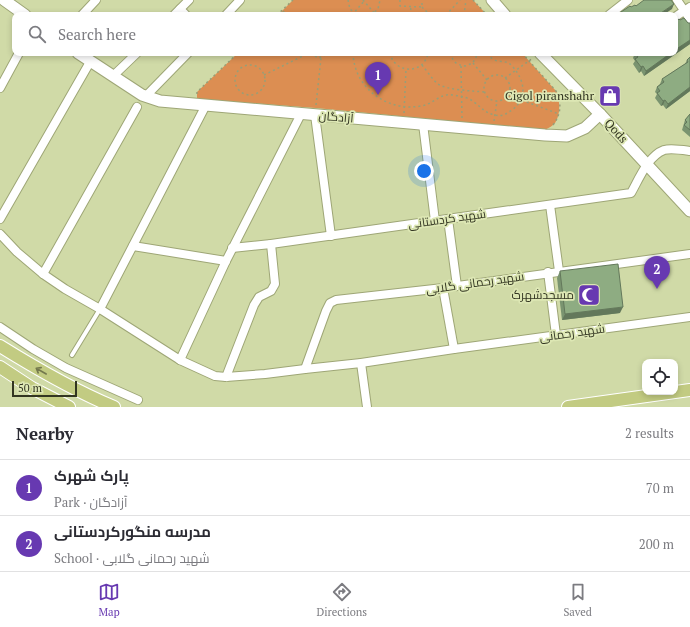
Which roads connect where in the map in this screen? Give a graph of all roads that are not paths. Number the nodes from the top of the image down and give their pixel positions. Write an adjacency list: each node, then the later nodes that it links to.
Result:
1 (96, 0): 10 (street)
2 (189, 0): 11 (street)
3 (492, 0): 13 (street)
4 (628, 0): 14 (street)
5 (677, 0): 8 (street)
6 (238, 1): 12 (street)
7 (12, 2): 9 (street)
8 (687, 9): 15 (street); 16 (street)
9 (22, 12)
10 (85, 12)
11 (181, 12)
12 (229, 12)
13 (503, 12)
14 (613, 12)
15 (678, 15)
16 (690, 19)
17 (17, 56): 24 (street)
18 (82, 56): 22 (street, آزادگان)
19 (133, 56): 23 (street)
20 (185, 56): 25 (street)
21 (538, 56): 29 (street, Qods)
22 (90, 62): 23 (street, آزادگان); 36 (street)
23 (113, 76): 25 (street, آزادگان)
24 (0, 88)
25 (146, 96): 26 (street, آزادگان)
26 (201, 102): 28 (street, آزادگان); 42 (street)
27 (137, 107): 48 (street)
28 (300, 114): 30 (street, آزادگان); 43 (street)
29 (600, 114): 31 (street, آزادگان); 33 (street, Qods)
30 (315, 115): 31 (street, آزادگان); 40 (street)
31 (423, 124): 38 (street)
32 (690, 151): 33 (street)
33 (647, 166): 34 (street, شهید کردستانی); 35 (street, Qods)
34 (550, 205): 37 (street, شهید کردستانی); 46 (street)
35 (690, 211)
36 (0, 219)
37 (448, 219): 38 (street, شهید کردستانی); 49 (street)
38 (435, 221): 40 (street, شهید کردستانی)
39 (0, 234): 48 (street, شهید رحمانی)
40 (330, 236): 41 (street, شهید کردستانی)
41 (271, 244): 43 (street, شهید کردستانی); 62 (street)
42 (133, 246): 45 (street); 51 (street)
43 (232, 248): 45 (street)
44 (690, 254): 46 (street, شهید رحمانی گلابی)
45 (226, 261): 58 (street)
46 (559, 271): 47 (street, شهید رحمانی گلابی)
47 (548, 272): 49 (street, شهید رحمانی گلابی); 54 (street)
48 (43, 274): 51 (street, شهید رحمانی)
49 (457, 286): 50 (street, شهید رحمانی گلابی)
50 (443, 288): 56 (street); 61 (street, شهید رحمانی گلابی)
51 (100, 309): 57 (lane); 58 (street, شهید رحمانی)
52 (690, 317): 54 (street, شهید رحمانی)
53 (0, 327): 64 (street)
54 (556, 335): 56 (street, شهید رحمانی)
55 (0, 346): 66 (main road, one-way to 55)
56 (454, 349): 59 (street, شهید رحمانی)
57 (72, 355)
58 (180, 360): 62 (street, شهید رحمانی)
59 (361, 363): 61 (street, شهید رحمانی); 67 (street)
60 (0, 367): 65 (main road)
61 (305, 368): 62 (street, شهید رحمانی)
62 (226, 377)
63 (690, 390): 68 (main road)
64 (138, 400)
65 (69, 407)
66 (114, 407)
67 (367, 407)
68 (568, 407)

